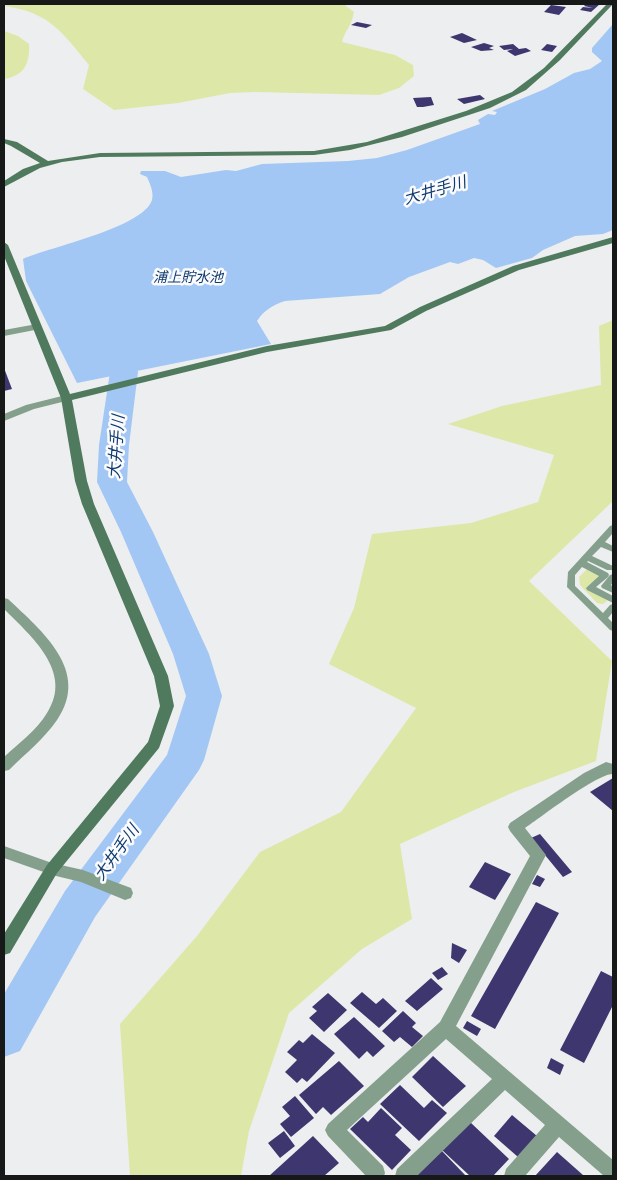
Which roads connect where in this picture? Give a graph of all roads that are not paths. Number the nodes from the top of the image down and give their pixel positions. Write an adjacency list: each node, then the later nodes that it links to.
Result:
1 (610, 4): 3 (street)
2 (4, 141): 3 (street)
3 (46, 163): 4 (street)
4 (4, 185)
5 (613, 240): 9 (street)
6 (4, 246): 7 (street)
7 (37, 327): 8 (street); 9 (street)
8 (4, 333)
9 (66, 398): 10 (street); 26 (street)
10 (4, 418)
11 (613, 528): 12 (lane)
12 (600, 543): 13 (lane); 14 (lane)
13 (613, 549)
14 (584, 560): 15 (lane); 18 (lane); 21 (lane)
15 (612, 567)
16 (613, 578): 17 (lane)
17 (613, 590)
18 (613, 600)
19 (4, 603): 23 (street)
20 (613, 607): 21 (lane)
21 (603, 618): 22 (lane)
22 (613, 628)
23 (4, 766)
24 (613, 769): 29 (street)
25 (4, 852): 26 (street)
26 (52, 868): 27 (street); 28 (street)
27 (125, 893)
28 (4, 948)
29 (446, 1028): 30 (street); 33 (street)
30 (505, 1078): 31 (street); 34 (street)
31 (558, 1124): 32 (street); 35 (street)
32 (613, 1172)
33 (376, 1173)
34 (404, 1176)
35 (513, 1176)

